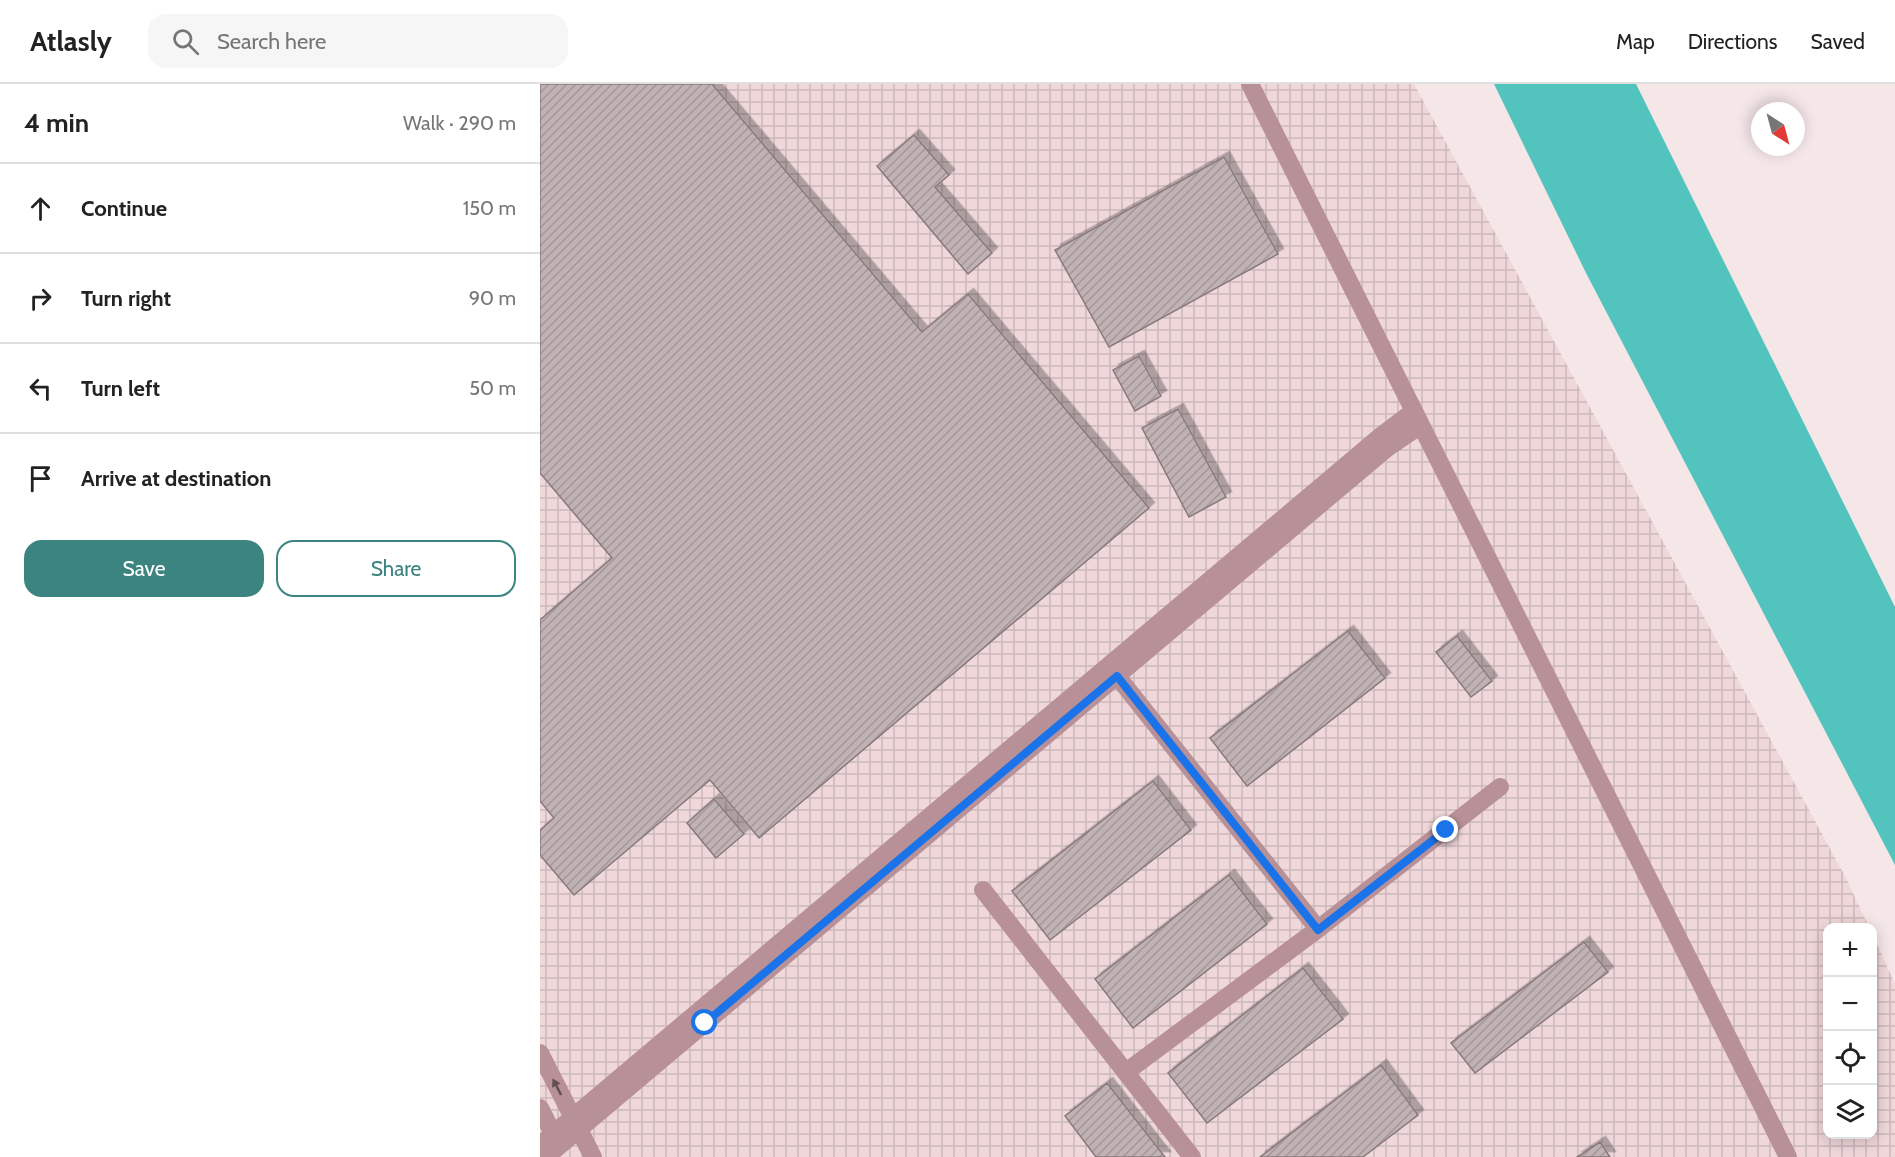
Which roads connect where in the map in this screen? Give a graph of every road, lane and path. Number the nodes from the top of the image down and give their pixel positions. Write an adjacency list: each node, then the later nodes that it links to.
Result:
1 (1250, 84): 2 (street)
2 (1418, 418): 3 (street); 10 (street); 14 (street)
3 (1117, 676): 6 (street); 10 (street)
4 (1500, 787): 6 (street)
5 (983, 890): 8 (street)
6 (1318, 930): 8 (street)
7 (540, 1053): 10 (street, one-way to 7)
8 (1126, 1072): 13 (street)
9 (540, 1108): 11 (street)
10 (576, 1124): 11 (street); 12 (street)
11 (553, 1148)
12 (593, 1157)
13 (1192, 1157)
14 (1788, 1157)

